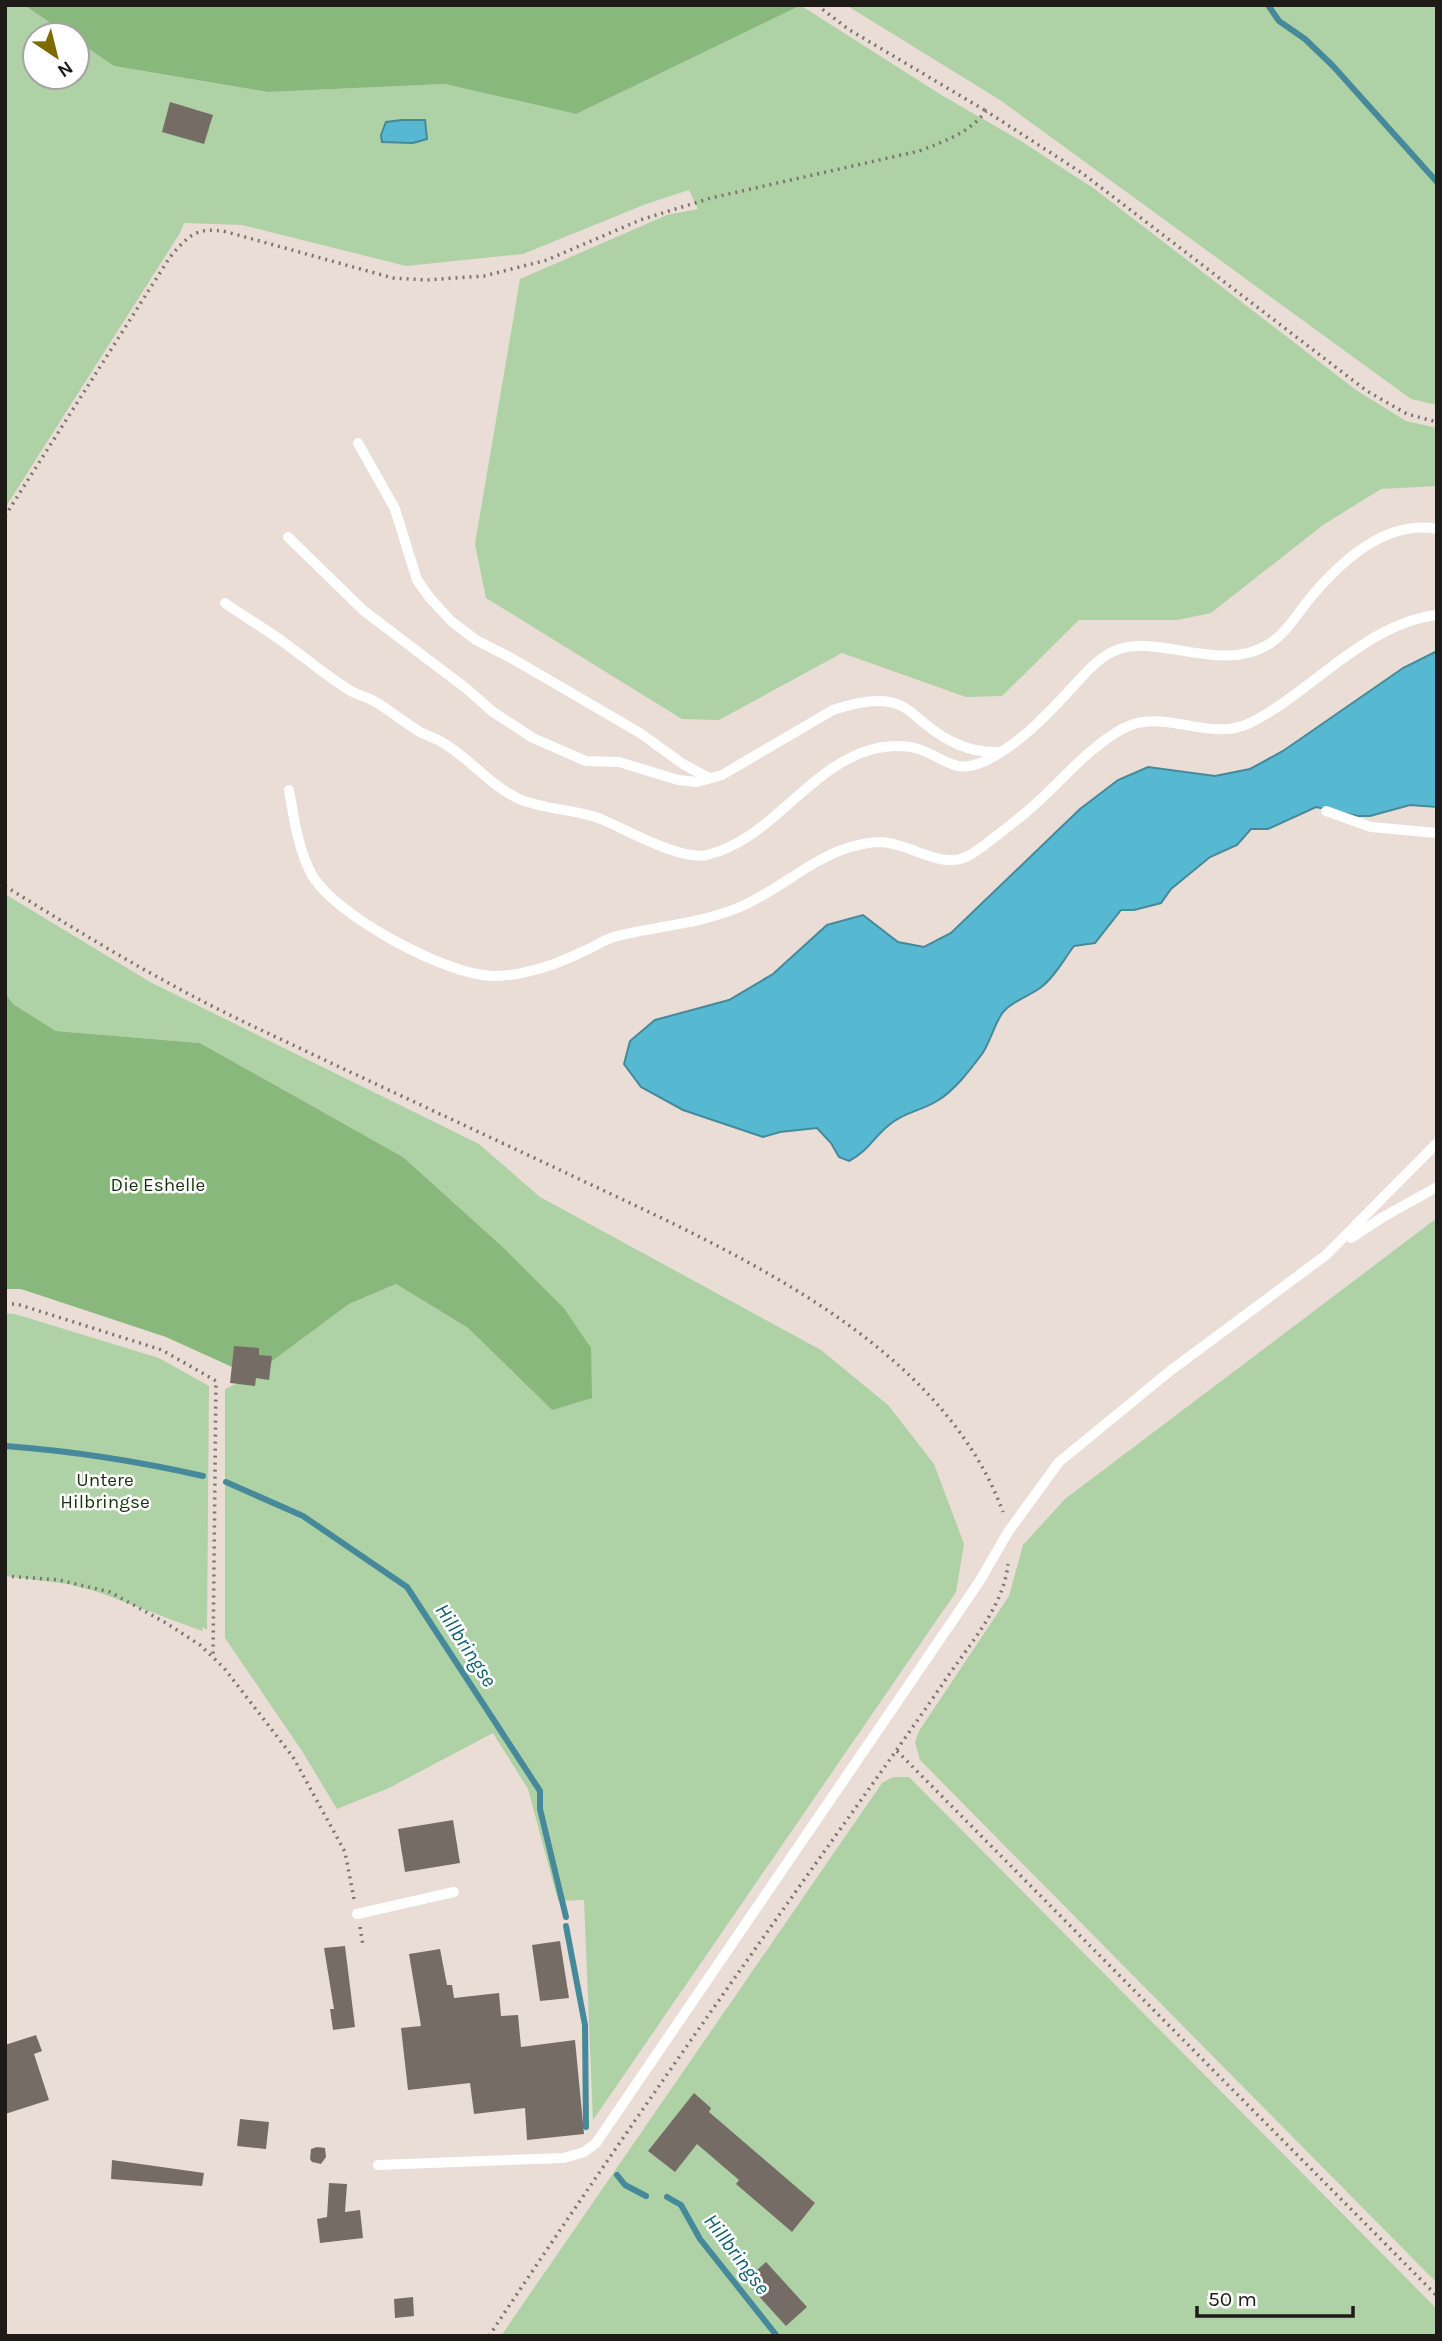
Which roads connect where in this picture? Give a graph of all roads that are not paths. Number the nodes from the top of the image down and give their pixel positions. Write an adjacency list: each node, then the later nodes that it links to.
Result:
1 (358, 443): 7 (lane)
2 (1437, 529): 6 (lane)
3 (288, 537): 7 (lane)
4 (225, 603): 6 (lane)
5 (1437, 615): 8 (lane)
6 (1001, 752): 7 (lane)
7 (709, 778)
8 (289, 790)
9 (1326, 811): 10 (lane)
10 (1437, 833)
11 (1437, 1143): 13 (lane)
12 (1437, 1187): 13 (lane)
13 (1326, 1255): 16 (lane)
14 (454, 1892): 15 (lane)
15 (357, 1914)
16 (378, 2165)

